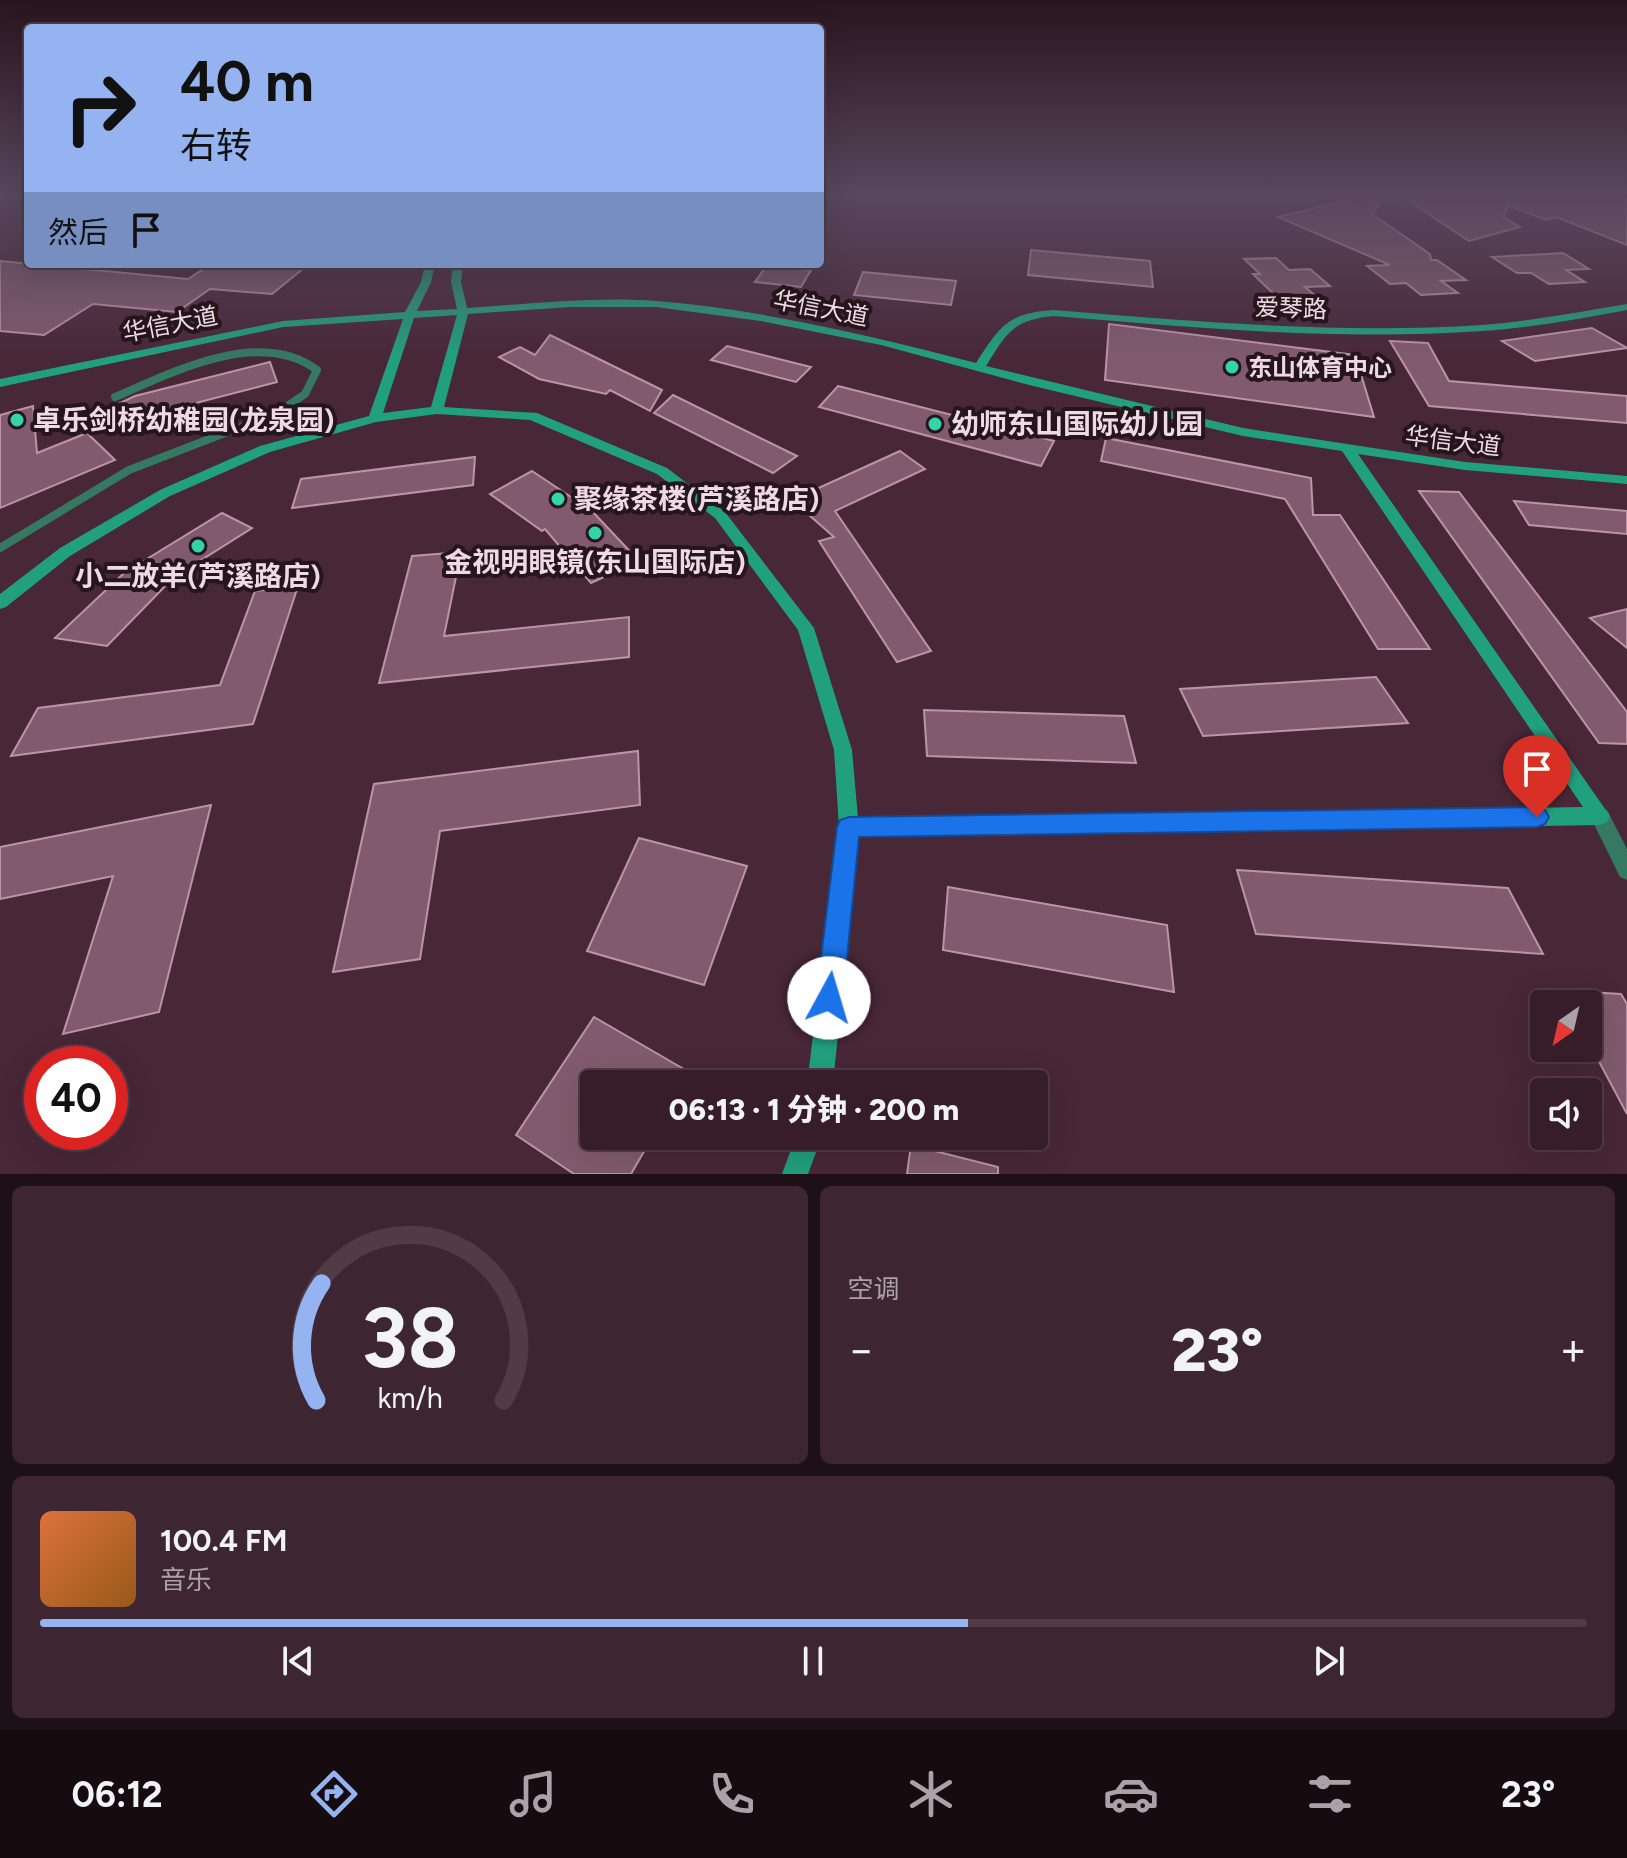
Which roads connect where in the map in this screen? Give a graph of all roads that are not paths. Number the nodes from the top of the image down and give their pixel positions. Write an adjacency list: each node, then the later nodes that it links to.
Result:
1 (429, 268): 5 (street)
2 (458, 268): 4 (street)
3 (1627, 307): 6 (street, 爱琴路)
4 (463, 312): 5 (street, 华信大道); 6 (street, 华信大道); 9 (street)
5 (410, 314): 7 (street, 华信大道); 10 (street)
6 (979, 368): 11 (street, 华信大道)
7 (0, 383)
8 (115, 397): 13 (lane)
9 (437, 410): 10 (street); 16 (street)
10 (375, 418): 14 (street)
11 (1347, 448): 12 (street, 华信大道); 15 (street)
12 (1627, 480)
13 (0, 548)
14 (0, 603)
15 (1600, 816): 16 (street); 17 (street)
16 (849, 827): 18 (street)
17 (1627, 870)
18 (822, 1070)
19 (804, 1150): 20 (street)
20 (795, 1174)

